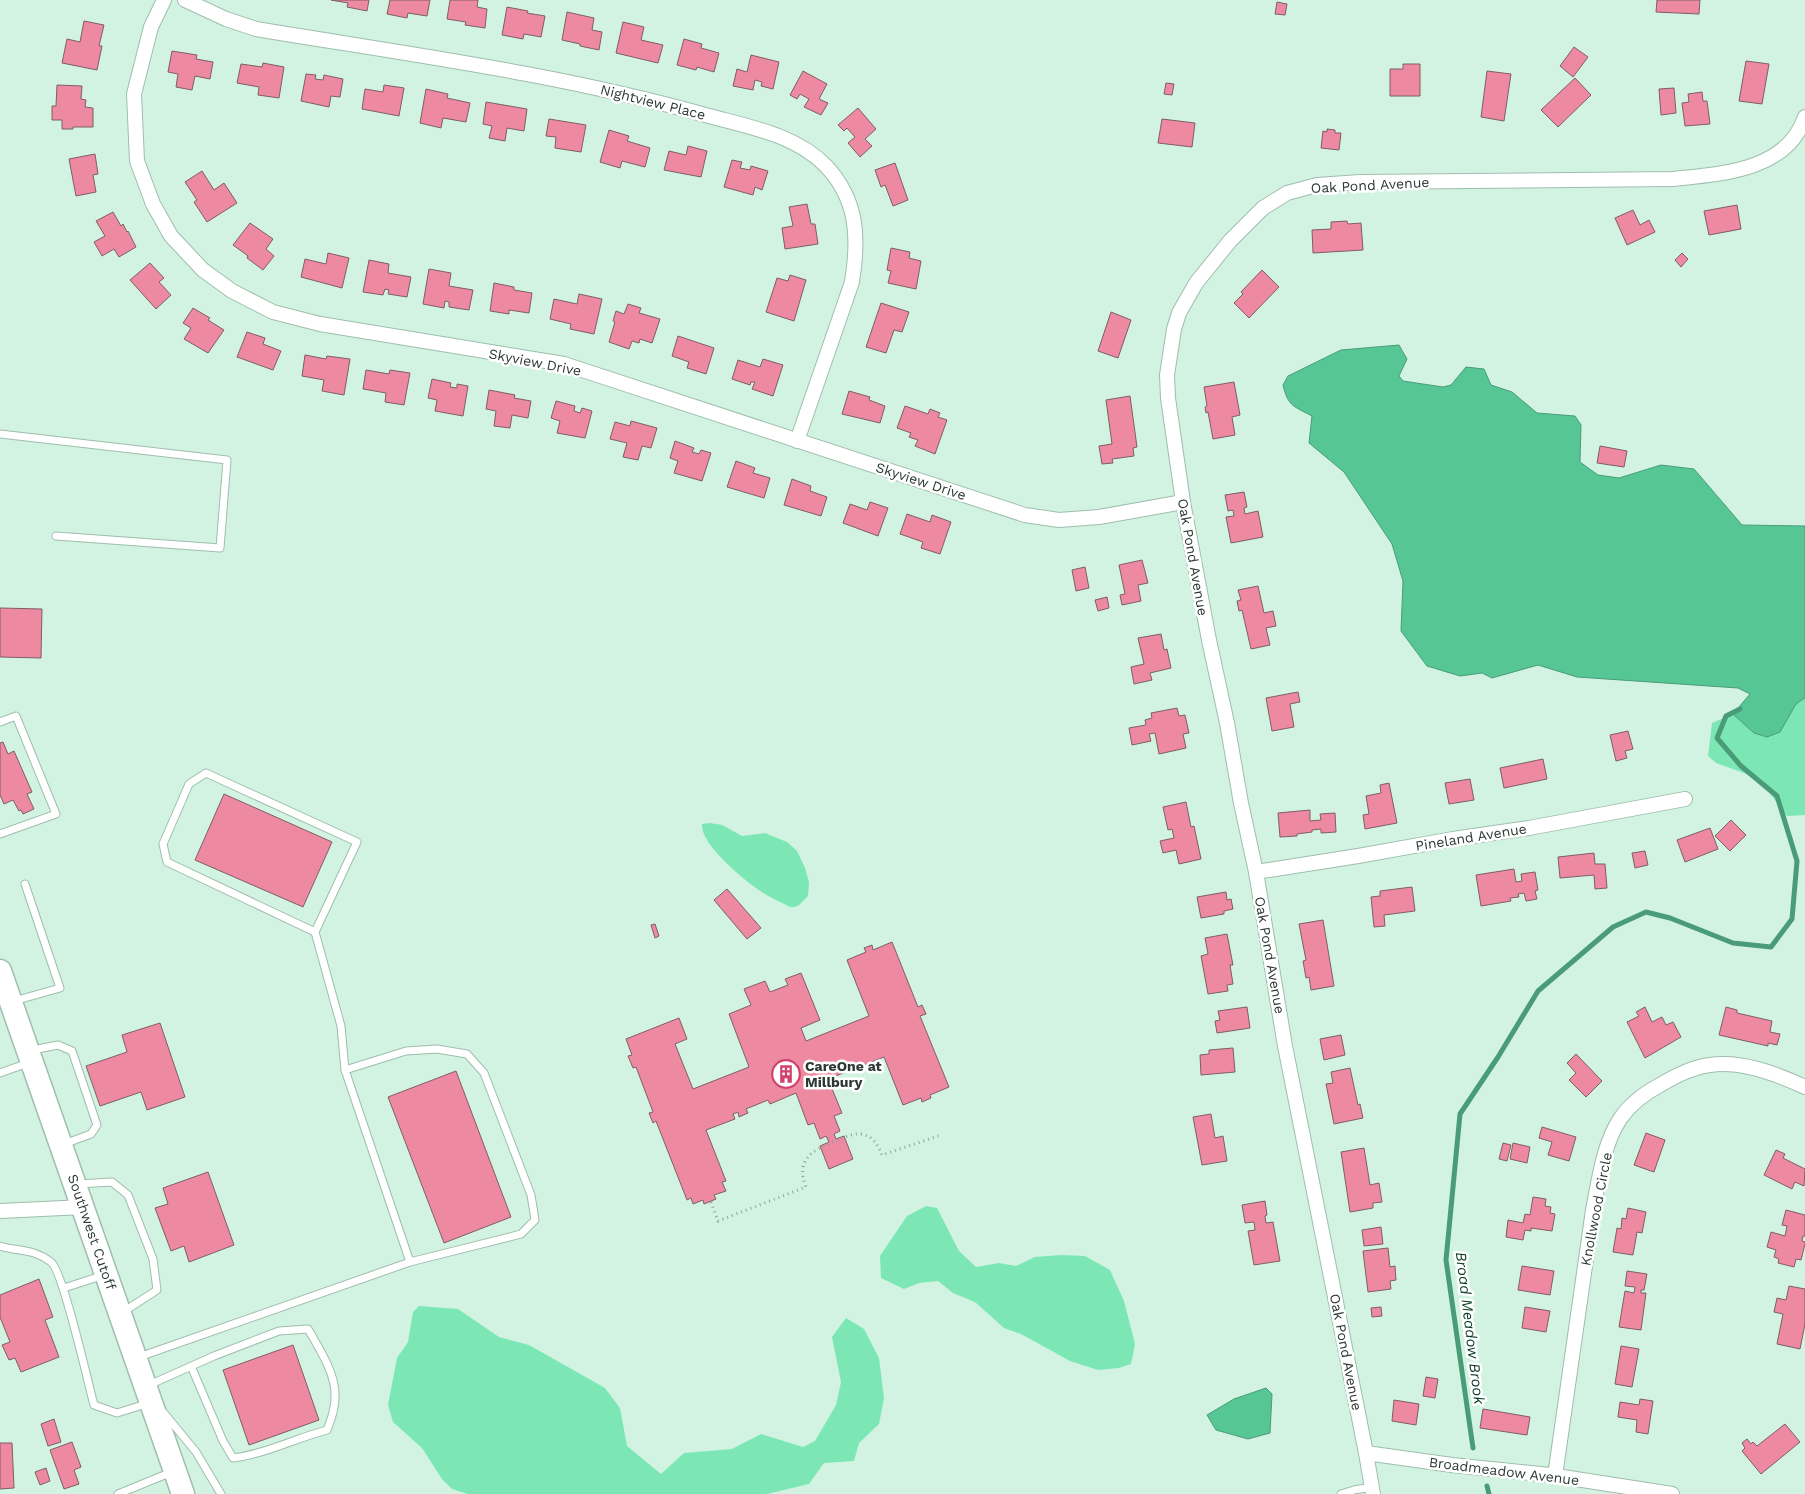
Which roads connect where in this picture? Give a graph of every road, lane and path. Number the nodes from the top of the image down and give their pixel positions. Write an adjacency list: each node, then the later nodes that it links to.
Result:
1 (164, 0): 5 (street, Skyview Drive)
2 (186, 0): 5 (street, Nightview Place)
3 (1805, 117): 6 (street, Oak Pond Avenue)
4 (0, 434): 7 (lane)
5 (797, 441): 6 (street, Skyview Drive)
6 (1183, 502): 11 (street, Oak Pond Avenue)
7 (56, 536)
8 (0, 722): 10 (lane)
9 (1685, 799): 11 (street, Pineland Avenue)
10 (0, 834)
11 (1256, 872): 34 (street, Oak Pond Avenue)
12 (25, 884): 15 (lane)
13 (315, 932): 13 (lane); 17 (lane)
14 (0, 972): 15 (main road, Southwest Cutoff)
15 (11, 1002): 16 (main road, Southwest Cutoff)
16 (30, 1056): 18 (lane); 21 (main road, Southwest Cutoff); 21 (lane)
17 (345, 1070): 27 (lane); 27 (lane)
18 (0, 1073)
19 (1805, 1088): 36 (street, Knollwood Circle)
20 (941, 1135): 23 (path)
21 (62, 1145): 22 (main road, Southwest Cutoff)
22 (76, 1184): 24 (main road, Southwest Cutoff); 30 (lane)
23 (710, 1202)
24 (84, 1207): 25 (street); 28 (main road, Southwest Cutoff)
25 (0, 1211)
26 (0, 1246): 29 (lane)
27 (410, 1262): 31 (lane)
28 (107, 1274): 29 (lane); 30 (main road, Southwest Cutoff)
29 (64, 1288): 33 (lane)
30 (121, 1314): 31 (main road, Southwest Cutoff)
31 (136, 1358): 33 (main road, Southwest Cutoff)
32 (191, 1366): 32 (lane); 33 (lane)
33 (149, 1395): 35 (main road, Southwest Cutoff); 40 (lane)
34 (1366, 1453): 36 (street, Broadmeadow Avenue); 37 (street, Oak Pond Avenue)
35 (175, 1471): 38 (lane); 39 (main road, Southwest Cutoff)
36 (1555, 1476): 42 (street, Broadmeadow Avenue)
37 (1372, 1491): 41 (lane)
38 (118, 1494)
39 (183, 1494)
40 (221, 1494)
41 (1341, 1494)
42 (1672, 1494)

